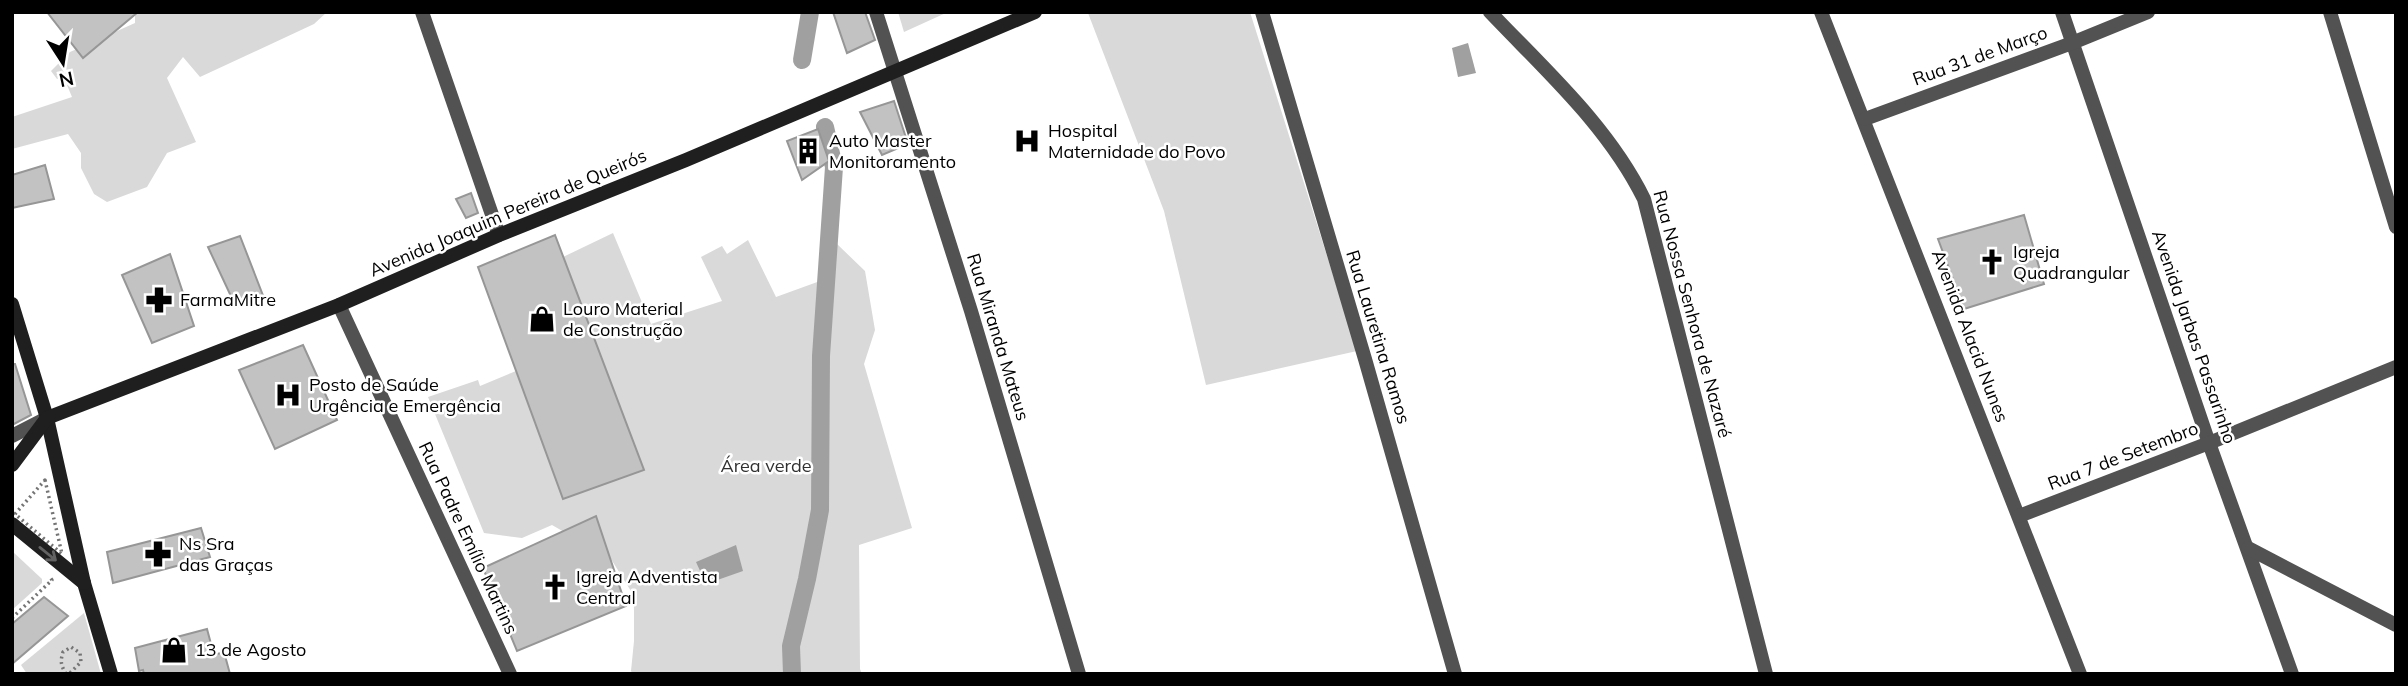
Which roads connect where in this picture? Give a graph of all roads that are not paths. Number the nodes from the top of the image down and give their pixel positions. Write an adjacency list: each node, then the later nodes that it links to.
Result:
1 (422, 12): 14 (street)
2 (876, 12): 11 (street, Rua Miranda Mateus)
3 (1035, 12): 11 (main road, Avenida Joaquim Pereira de Queirós)
4 (1262, 12): 30 (street, Rua Lauretina Ramos)
5 (1490, 12): 31 (street, Rua Nossa Senhora de Nazaré)
6 (1821, 12): 12 (street, Avenida Alacid Nunes)
7 (2062, 12): 10 (street, Avenida Jarbas Passarinho)
8 (2148, 12): 10 (street, Rua 31 de Março)
9 (2330, 12): 13 (street)
10 (2072, 43): 12 (street, Rua 31 de Março); 20 (street, Avenida Jarbas Passarinho)
11 (895, 71): 14 (main road, Avenida Joaquim Pereira de Queirós); 29 (street, Rua Miranda Mateus)
12 (1864, 119): 22 (street, Avenida Alacid Nunes)
13 (2396, 227)
14 (499, 235): 16 (main road, Avenida Joaquim Pereira de Queirós)
15 (12, 304): 18 (main road)
16 (339, 305): 18 (main road, Avenida Joaquim Pereira de Queirós); 28 (street, Rua Padre Emílio Martins)
17 (2396, 367): 20 (street, Rua 7 de Setembro)
18 (47, 418): 19 (street); 21 (main road); 25 (main road)
19 (12, 436)
20 (2209, 443): 22 (street, Rua 7 de Setembro); 24 (street, Avenida Jarbas Passarinho)
21 (12, 465)
22 (2019, 516): 32 (street, Avenida Alacid Nunes)
23 (12, 524): 25 (main road, one-way to 25)
24 (2248, 548): 26 (street); 33 (street, Avenida Jarbas Passarinho)
25 (84, 583): 27 (main road)
26 (2396, 625)
27 (111, 674)
28 (510, 674)
29 (1079, 674)
30 (1455, 674)
31 (1766, 674)
32 (2080, 674)
33 (2292, 674)

